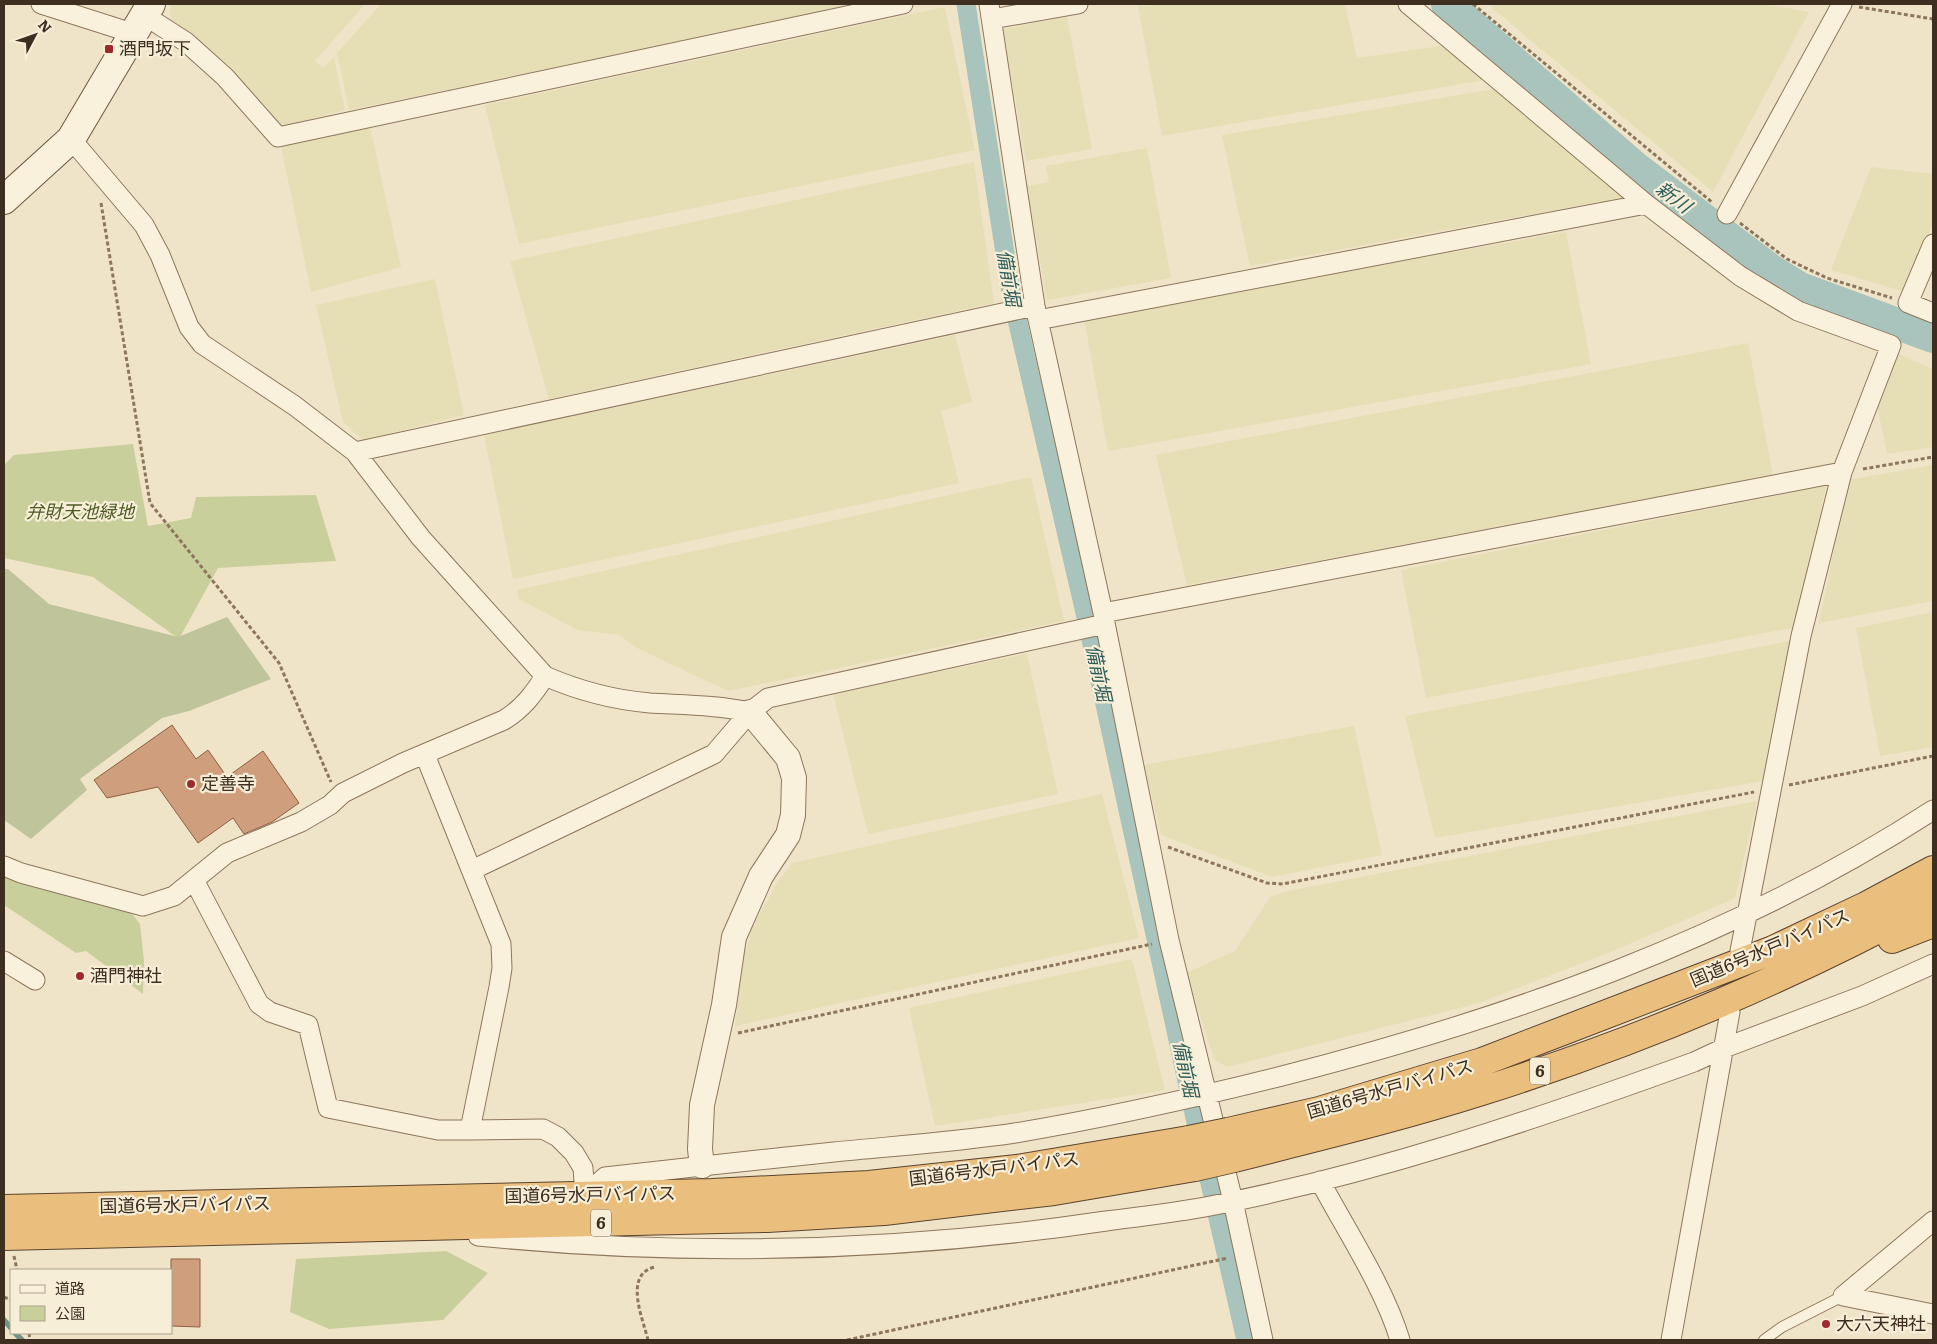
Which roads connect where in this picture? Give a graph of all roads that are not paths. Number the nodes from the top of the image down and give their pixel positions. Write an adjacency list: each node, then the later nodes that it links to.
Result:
1 (41, 4): 7 (street)
2 (903, 4): 7 (street)
3 (1078, 4): 6 (street)
4 (1408, 4): 10 (street)
5 (1842, 4): 11 (street)
6 (991, 11): 13 (street)
7 (142, 17): 8 (main road)
8 (71, 139): 9 (main road); 15 (street)
9 (4, 200)
10 (1646, 204): 13 (street); 16 (street)
11 (1720, 209)
12 (1933, 244): 14 (street)
13 (1033, 311): 15 (street); 17 (street)
14 (1933, 313)
15 (355, 452): 18 (street)
16 (1842, 472): 17 (street); 28 (street)
17 (1096, 623): 19 (street); 38 (street)
18 (545, 676): 19 (street); 20 (street)
19 (750, 712): 24 (street); 41 (street)
20 (425, 754): 24 (street); 26 (street)
21 (1933, 810): 28 (street)
22 (1933, 854): 30 (highway)
23 (4, 866): 26 (street)
24 (472, 870): 39 (street)
25 (1933, 870): 30 (highway, 国道6号水戸バイパス / 6)
26 (194, 880): 39 (street)
27 (1933, 900): 32 (highway, 国道6号水戸バイパス / 6)
28 (1746, 915): 31 (street); 38 (street)
29 (1933, 923): 32 (highway)
30 (1773, 950): 40 (highway, 国道6号水戸バイパス / 6)
31 (1740, 951)
32 (1834, 951): 40 (highway, 国道6号水戸バイパス / 6)
33 (4, 961): 35 (street)
34 (1933, 964): 37 (street)
35 (35, 980)
36 (1730, 1012): 37 (street)
37 (1724, 1048): 42 (street); 53 (street)
38 (1195, 1097): 41 (street); 44 (street)
39 (470, 1130): 43 (street)
40 (1231, 1145): 43 (highway, 国道6号水戸バイパス / 6, bridge); 47 (highway, 国道6号水戸バイパス / 6, bridge)
41 (702, 1166): 43 (street)
42 (1320, 1181): 44 (street); 52 (street)
43 (585, 1195): 45 (highway, 国道6号水戸バイパス / 6)
44 (1220, 1203): 47 (street); 51 (street)
45 (4, 1209)
46 (1933, 1221): 49 (street)
47 (405, 1228): 48 (highway, 国道6号水戸バイパス / 6)
48 (4, 1236)
49 (1843, 1296): 50 (street); 54 (lane)
50 (1933, 1314)
51 (1263, 1340)
52 (1400, 1340)
53 (1671, 1340)
54 (1764, 1340)

